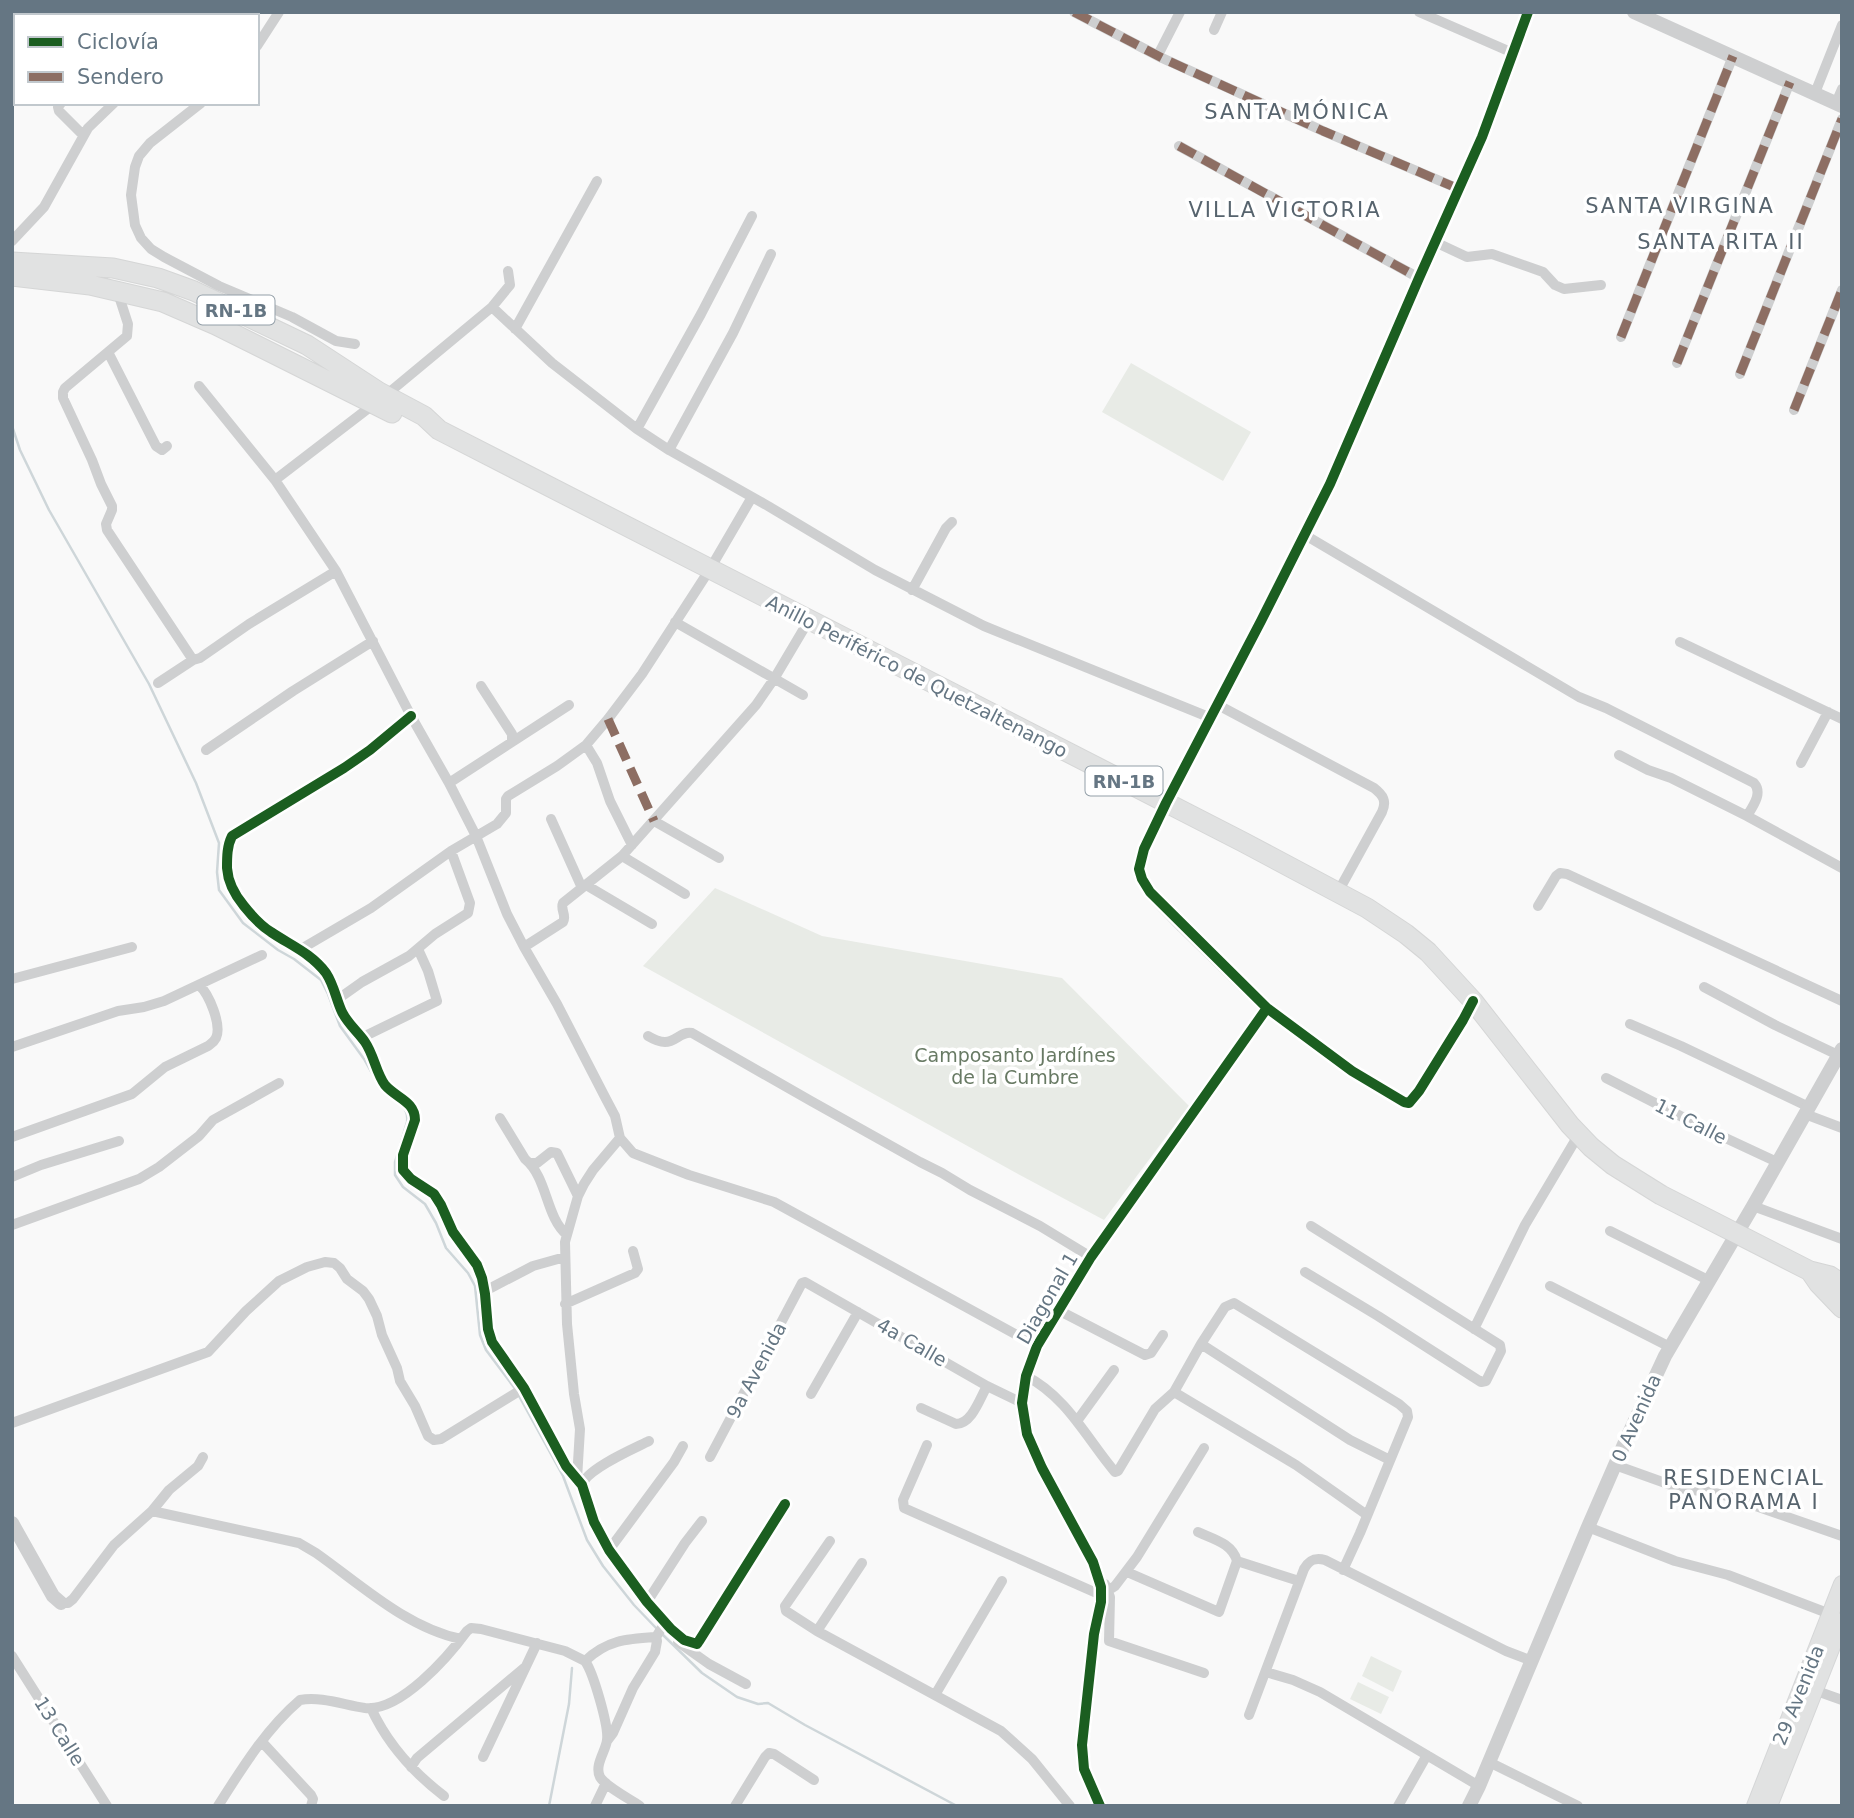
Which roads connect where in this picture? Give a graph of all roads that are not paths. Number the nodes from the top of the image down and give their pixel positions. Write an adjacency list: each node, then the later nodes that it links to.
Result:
1 (279, 12): 12 (street)
2 (1074, 12): 14 (street)
3 (1180, 12): 14 (street)
4 (1222, 12): 11 (street)
5 (1419, 12): 13 (street)
6 (1528, 12): 13 (street)
7 (1634, 12): 15 (street)
8 (12, 14): 9 (street)
9 (12, 21)
10 (1842, 25): 17 (street)
11 (1213, 30)
12 (259, 44)
13 (1513, 53): 26 (street)
14 (1158, 55): 26 (street)
15 (1733, 56): 16 (street); 40 (street)
16 (1790, 82): 17 (street); 45 (street)
17 (1815, 93): 18 (street)
18 (1840, 99)
19 (60, 105): 23 (street)
20 (112, 105): 23 (street)
21 (198, 105): 41 (street)
22 (1842, 119): 46 (street)
23 (83, 135): 28 (street)
24 (1179, 146): 34 (street)
25 (597, 181): 39 (street)
26 (1459, 190): 29 (street)
27 (752, 216): 50 (street)
28 (12, 241)
29 (1435, 242): 34 (street); 35 (street)
30 (771, 254): 52 (street)
31 (12, 262): 44 (highway, Anillo Periférico de Quetzaltenango / RN-1B)
32 (508, 271): 38 (street)
33 (12, 275): 36 (highway, Anillo Periférico de Quetzaltenango / RN-1B)
34 (1419, 278): 56 (street)
35 (1601, 285)
36 (117, 290): 43 (street); 48 (highway, Anillo Periférico de Quetzaltenango / RN-1B)
37 (1842, 290): 49 (street)
38 (492, 307): 39 (street); 48 (street)
39 (515, 328): 50 (street)
40 (1621, 337)
41 (336, 341): 42 (street); 44 (street)
42 (355, 344)
43 (108, 352): 51 (street); 64 (street)
44 (332, 361): 48 (highway, Anillo Periférico de Quetzaltenango / RN-1B)
45 (1677, 363)
46 (1740, 374)
47 (199, 386): 53 (street)
48 (380, 399): 53 (street); 57 (highway, Anillo Periférico de Quetzaltenango / RN-1B)
49 (1794, 410)
50 (637, 429): 52 (street)
51 (167, 446)
52 (669, 450): 54 (street)
53 (275, 480): 58 (street)
54 (752, 497): 57 (street); 59 (street)
55 (952, 522): 59 (street)
56 (1305, 535): 70 (street); 82 (street)
57 (710, 569): 60 (highway, Anillo Periférico de Quetzaltenango / RN-1B); 61 (street)
58 (336, 571): 62 (street); 64 (street)
59 (912, 590): 73 (street)
60 (809, 620): 65 (street); 81 (highway, Anillo Periférico de Quetzaltenango / RN-1B)
61 (675, 622): 65 (street); 76 (street)
62 (373, 641): 72 (street); 77 (street)
63 (1680, 642): 71 (street)
64 (192, 660): 66 (street)
65 (774, 679): 68 (street); 84 (street)
66 (158, 683)
67 (481, 686): 75 (street)
68 (803, 695)
69 (569, 705): 75 (street)
70 (1218, 705): 73 (street); 92 (street)
71 (1828, 712): 74 (street); 79 (street)
72 (411, 716): 80 (street); 99 (street)
73 (1211, 718): 81 (street)
74 (1842, 719)
75 (512, 741): 80 (street)
76 (586, 745): 85 (street); 86 (street)
77 (206, 750)
78 (1619, 755): 82 (street)
79 (1801, 763)
80 (449, 783): 85 (street)
81 (1166, 803): 92 (highway, Anillo Periférico de Quetzaltenango / RN-1B); 107 (street)
82 (1747, 816): 90 (street)
83 (551, 819): 91 (street)
84 (654, 821): 86 (street); 89 (street)
85 (476, 836): 87 (street); 97 (street)
86 (632, 845): 88 (street)
87 (452, 851): 98 (street); 99 (street)
88 (622, 856): 91 (street); 93 (street)
89 (719, 858)
90 (1842, 868)
91 (584, 887): 95 (street); 97 (street)
92 (1338, 892): 105 (highway, Anillo Periférico de Quetzaltenango / RN-1B)
93 (685, 894)
94 (1538, 906): 106 (street)
95 (652, 924)
96 (132, 947): 101 (street)
97 (524, 947): 120 (street)
98 (418, 948): 104 (street); 110 (street)
99 (301, 949): 104 (street)
100 (262, 955): 102 (street)
101 (12, 979)
102 (199, 985): 111 (street); 119 (street)
103 (1704, 988): 112 (street)
104 (338, 999): 110 (street)
105 (1473, 1000): 107 (street); 118 (highway, Anillo Periférico de Quetzaltenango / RN-1B)
106 (1842, 1000)
107 (1266, 1008): 135 (street, Diagonal 1)
108 (1630, 1024): 115 (street)
109 (648, 1037): 135 (street)
110 (361, 1038): 142 (street)
111 (12, 1047)
112 (1840, 1052): 115 (street, 0 Avenida)
113 (1606, 1078): 122 (street, 11 Calle)
114 (279, 1083): 127 (street)
115 (1807, 1110): 117 (street); 122 (street, 0 Avenida)
116 (500, 1118): 123 (street)
117 (1842, 1128)
118 (1579, 1134): 130 (highway, Anillo Periférico de Quetzaltenango / RN-1B); 147 (street)
119 (12, 1137)
120 (620, 1138): 125 (street); 150 (street)
121 (120, 1141): 124 (street)
122 (1777, 1162): 126 (street, 0 Avenida)
123 (530, 1163): 125 (street); 131 (street)
124 (12, 1177)
125 (578, 1196): 131 (street)
126 (1753, 1206): 130 (street, 0 Avenida); 132 (street)
127 (12, 1225)
128 (1311, 1226): 147 (street)
129 (1610, 1231): 138 (street)
130 (1737, 1233): 136 (highway, Anillo Periférico de Quetzaltenango / RN-1B); 138 (street, 0 Avenida)
131 (567, 1236): 134 (street)
132 (1842, 1239)
133 (633, 1251): 143 (street)
134 (565, 1256): 142 (street); 143 (street)
135 (1091, 1257): 145 (street, Diagonal 1)
136 (1810, 1271): 140 (highway, Anillo Periférico de Quetzaltenango / RN-1B); 144 (highway, Anillo Periférico de Quetzaltenango / RN-1B)
137 (1305, 1272): 147 (street)
138 (1710, 1281): 151 (street, 0 Avenida)
139 (802, 1283): 146 (street, 4a Calle); 167 (street, 9a Avenida)
140 (1842, 1284)
141 (1550, 1286): 151 (street)
142 (485, 1291): 155 (street)
143 (565, 1304): 170 (street)
144 (1842, 1308)
145 (1058, 1310): 148 (street); 150 (street, Diagonal 1)
146 (858, 1312): 154 (street, 4a Calle); 157 (street)
147 (1474, 1329)
148 (1163, 1335)
149 (1201, 1343): 156 (street); 168 (street); 168 (street)
150 (1037, 1346): 153 (street, Diagonal 1)
151 (1670, 1347): 169 (street, 0 Avenida)
152 (1114, 1370): 160 (street)
153 (1026, 1376): 158 (street, Diagonal 1); 160 (street)
154 (987, 1385): 158 (street, 4a Calle); 159 (street)
155 (520, 1391): 161 (street); 170 (street)
156 (1174, 1392): 160 (street); 173 (street)
157 (811, 1394)
158 (1022, 1403): 188 (street, Diagonal 1)
159 (921, 1408)
160 (1077, 1421)
161 (12, 1423)
162 (649, 1441): 170 (street)
163 (927, 1445): 188 (street)
164 (683, 1446): 180 (street)
165 (1204, 1448): 184 (street)
166 (203, 1457): 172 (street)
167 (710, 1457)
168 (1390, 1460): 173 (street)
169 (1615, 1465): 176 (street, 0 Avenida); 178 (street)
170 (579, 1482): 180 (street)
171 (785, 1504): 192 (street)
172 (152, 1511): 190 (street); 194 (street)
173 (1367, 1515): 183 (street)
174 (702, 1521): 189 (street)
175 (12, 1523): 190 (street)
176 (1588, 1527): 191 (street); 198 (street, 0 Avenida)
177 (1198, 1532): 181 (street)
178 (1842, 1536)
179 (830, 1541): 193 (street)
180 (608, 1550): 189 (street)
181 (1237, 1561): 184 (street); 186 (street)
182 (862, 1563): 193 (street)
183 (1343, 1570): 186 (street); 198 (street)
184 (1127, 1572): 188 (street)
185 (1002, 1581): 204 (street)
186 (1299, 1581): 200 (street)
187 (1842, 1584): 191 (main road, 29 Avenida)
188 (1103, 1588): 201 (street); 225 (street)
189 (647, 1602): 192 (street)
190 (61, 1603)
191 (1838, 1626): 203 (main road, 29 Avenida); 229 (main road, 29 Avenida)
192 (661, 1630): 197 (street); 202 (street); 208 (street)
193 (817, 1631): 204 (street)
194 (461, 1639): 195 (street); 206 (street)
195 (537, 1643): 197 (street); 199 (street)
196 (12, 1656): 218 (street, 13 Calle)
197 (585, 1661): 208 (street)
198 (1532, 1661): 212 (street, 0 Avenida)
199 (524, 1668): 211 (street); 213 (street)
200 (1266, 1672): 207 (street); 210 (street)
201 (1204, 1673)
202 (746, 1684)
203 (1814, 1690): 205 (street); 230 (main road, 29 Avenida)
204 (935, 1695): 224 (street)
205 (1842, 1700)
206 (371, 1708): 209 (street); 213 (street)
207 (1249, 1715)
208 (607, 1741): 215 (street)
209 (261, 1742): 219 (street); 220 (street)
210 (1427, 1755): 216 (street); 226 (street)
211 (483, 1757)
212 (1489, 1762): 216 (street, 0 Avenida); 228 (street)
213 (411, 1767): 217 (street)
214 (814, 1780): 223 (street)
215 (606, 1783): 221 (street); 222 (street)
216 (1479, 1786): 227 (street, 0 Avenida)
217 (444, 1796)
218 (107, 1806)
219 (218, 1806)
220 (311, 1806)
221 (595, 1806)
222 (640, 1806)
223 (735, 1806)
224 (1070, 1806)
225 (1100, 1806)
226 (1398, 1806)
227 (1469, 1806)
228 (1577, 1806)
229 (1755, 1806)
230 (1769, 1806)

